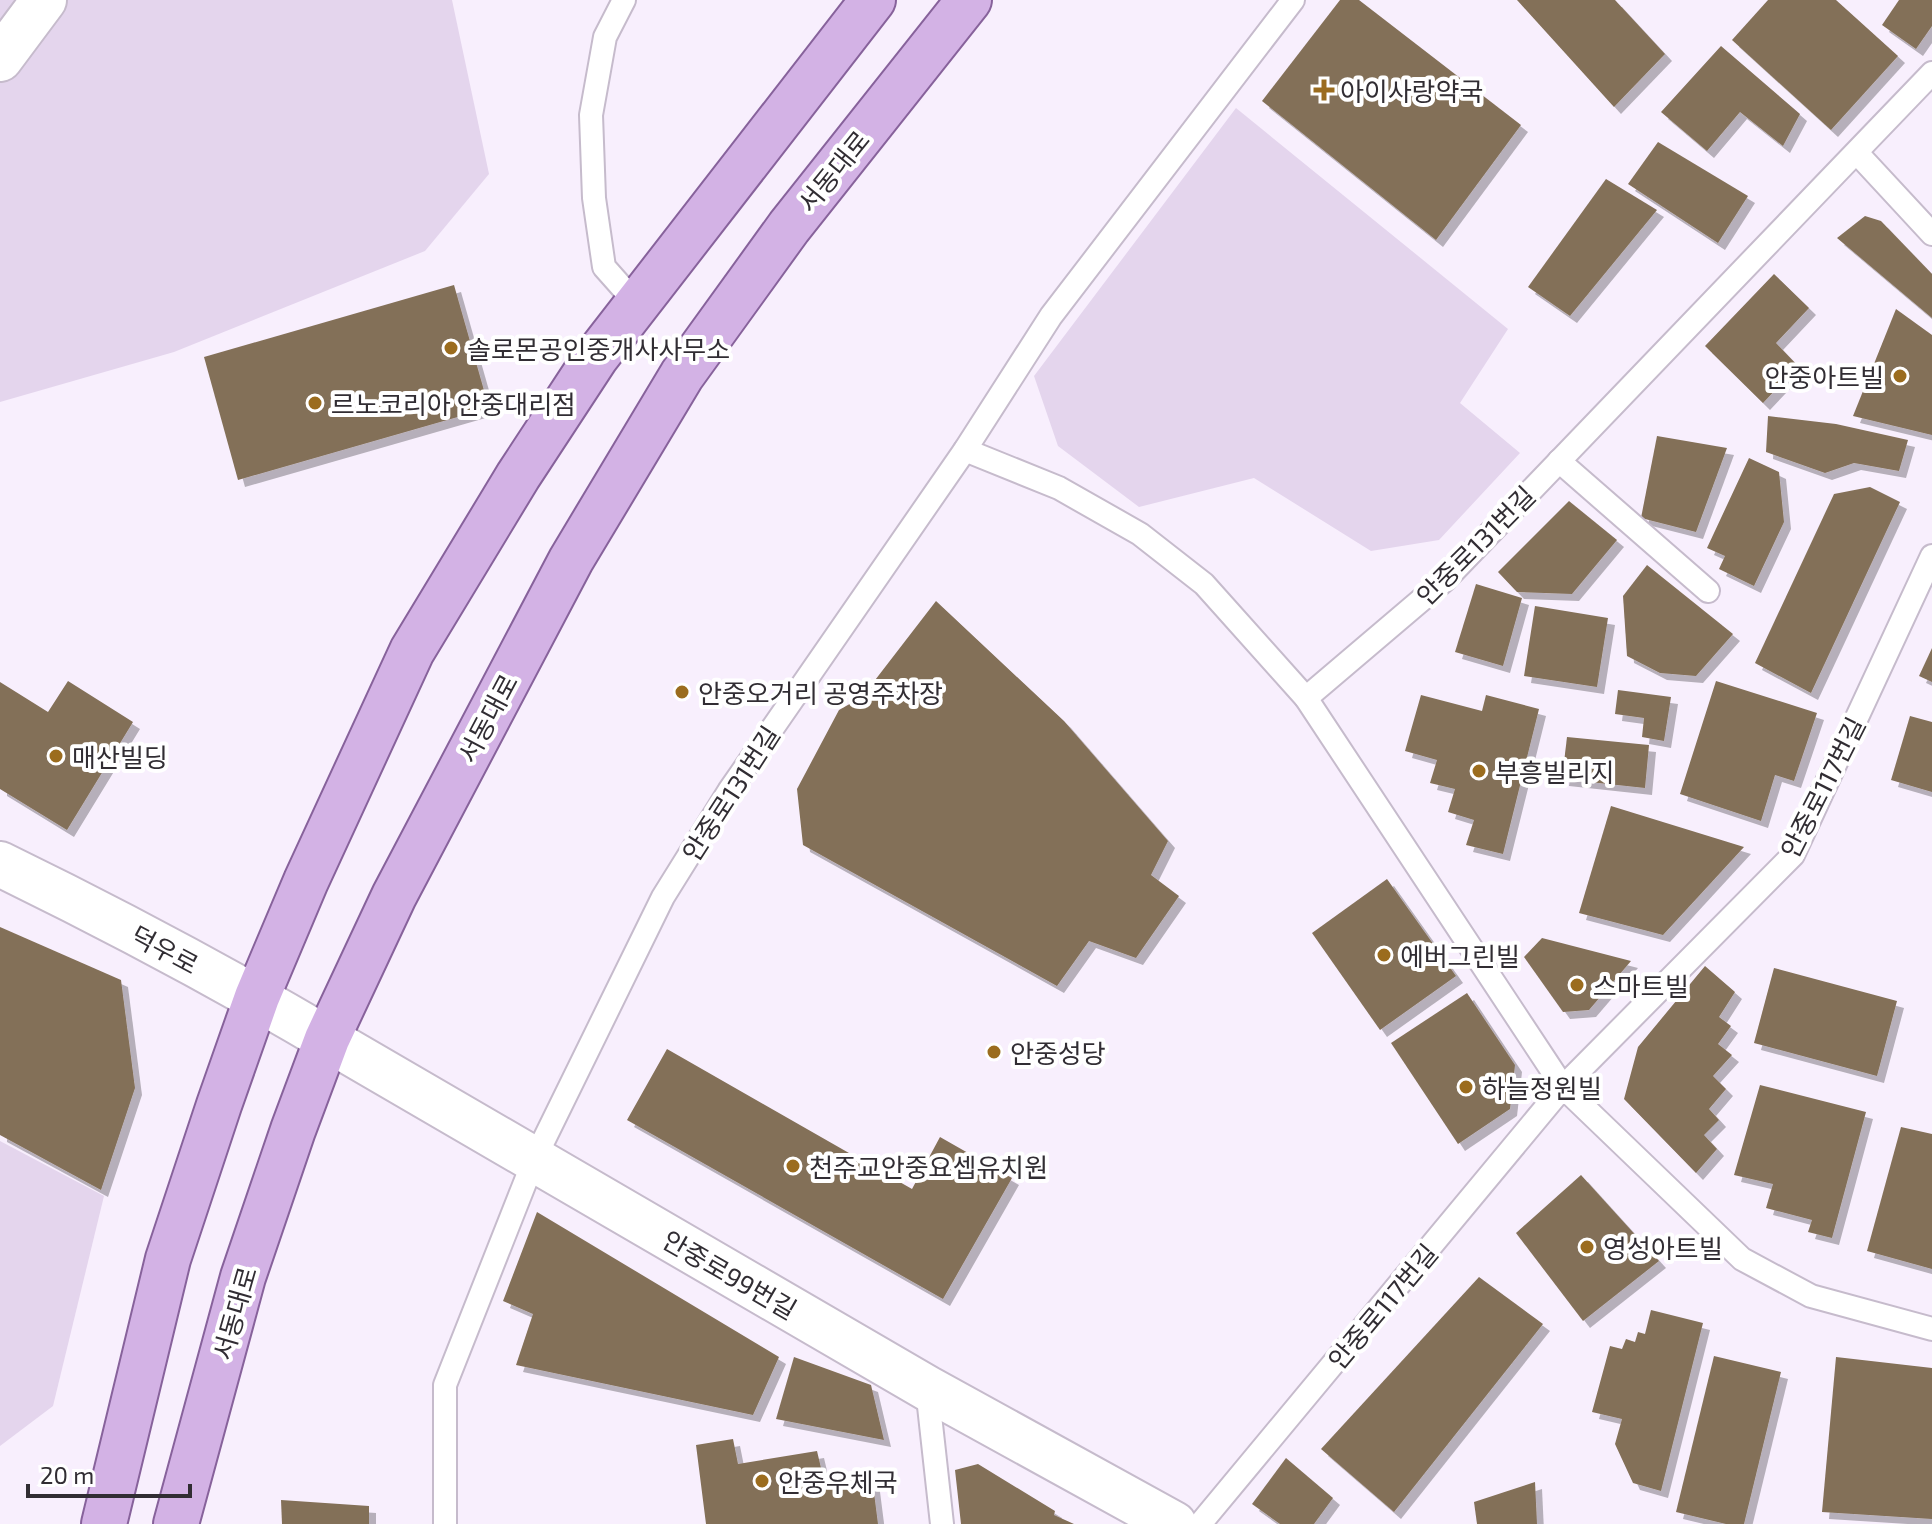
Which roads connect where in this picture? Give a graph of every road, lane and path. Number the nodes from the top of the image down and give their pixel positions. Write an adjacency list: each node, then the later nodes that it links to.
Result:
1 (44, 0): 6 (street)
2 (624, 0): 10 (lane)
3 (873, 0): 10 (main road)
4 (969, 0): 18 (main road, 서동대로)
5 (1293, 0): 11 (lane, 안중로131번길)
6 (0, 59)
7 (1932, 73): 8 (lane, 안중로131번길)
8 (1857, 153): 9 (lane); 12 (lane, 안중로131번길)
9 (1932, 234)
10 (636, 303): 17 (main road)
11 (965, 450): 15 (lane); 20 (lane, 안중로131번길)
12 (1559, 461): 14 (lane); 15 (lane, 안중로131번길)
13 (1932, 556): 19 (lane, 안중로117번길)
14 (1708, 591)
15 (1306, 698): 19 (lane)
16 (0, 864): 17 (street, 덕우로)
17 (257, 997): 18 (street, 덕우로); 23 (main road)
18 (327, 1039): 20 (street, 안중로99번길); 24 (main road, 서동대로)
19 (1563, 1087): 21 (lane); 28 (lane, 안중로117번길)
20 (534, 1160): 22 (street, 안중로99번길); 25 (lane)
21 (1932, 1329)
22 (927, 1388): 26 (lane); 27 (street, 안중로99번길)
23 (104, 1524)
24 (176, 1524)
25 (445, 1524)
26 (942, 1524)
27 (1174, 1524)
28 (1200, 1524)

